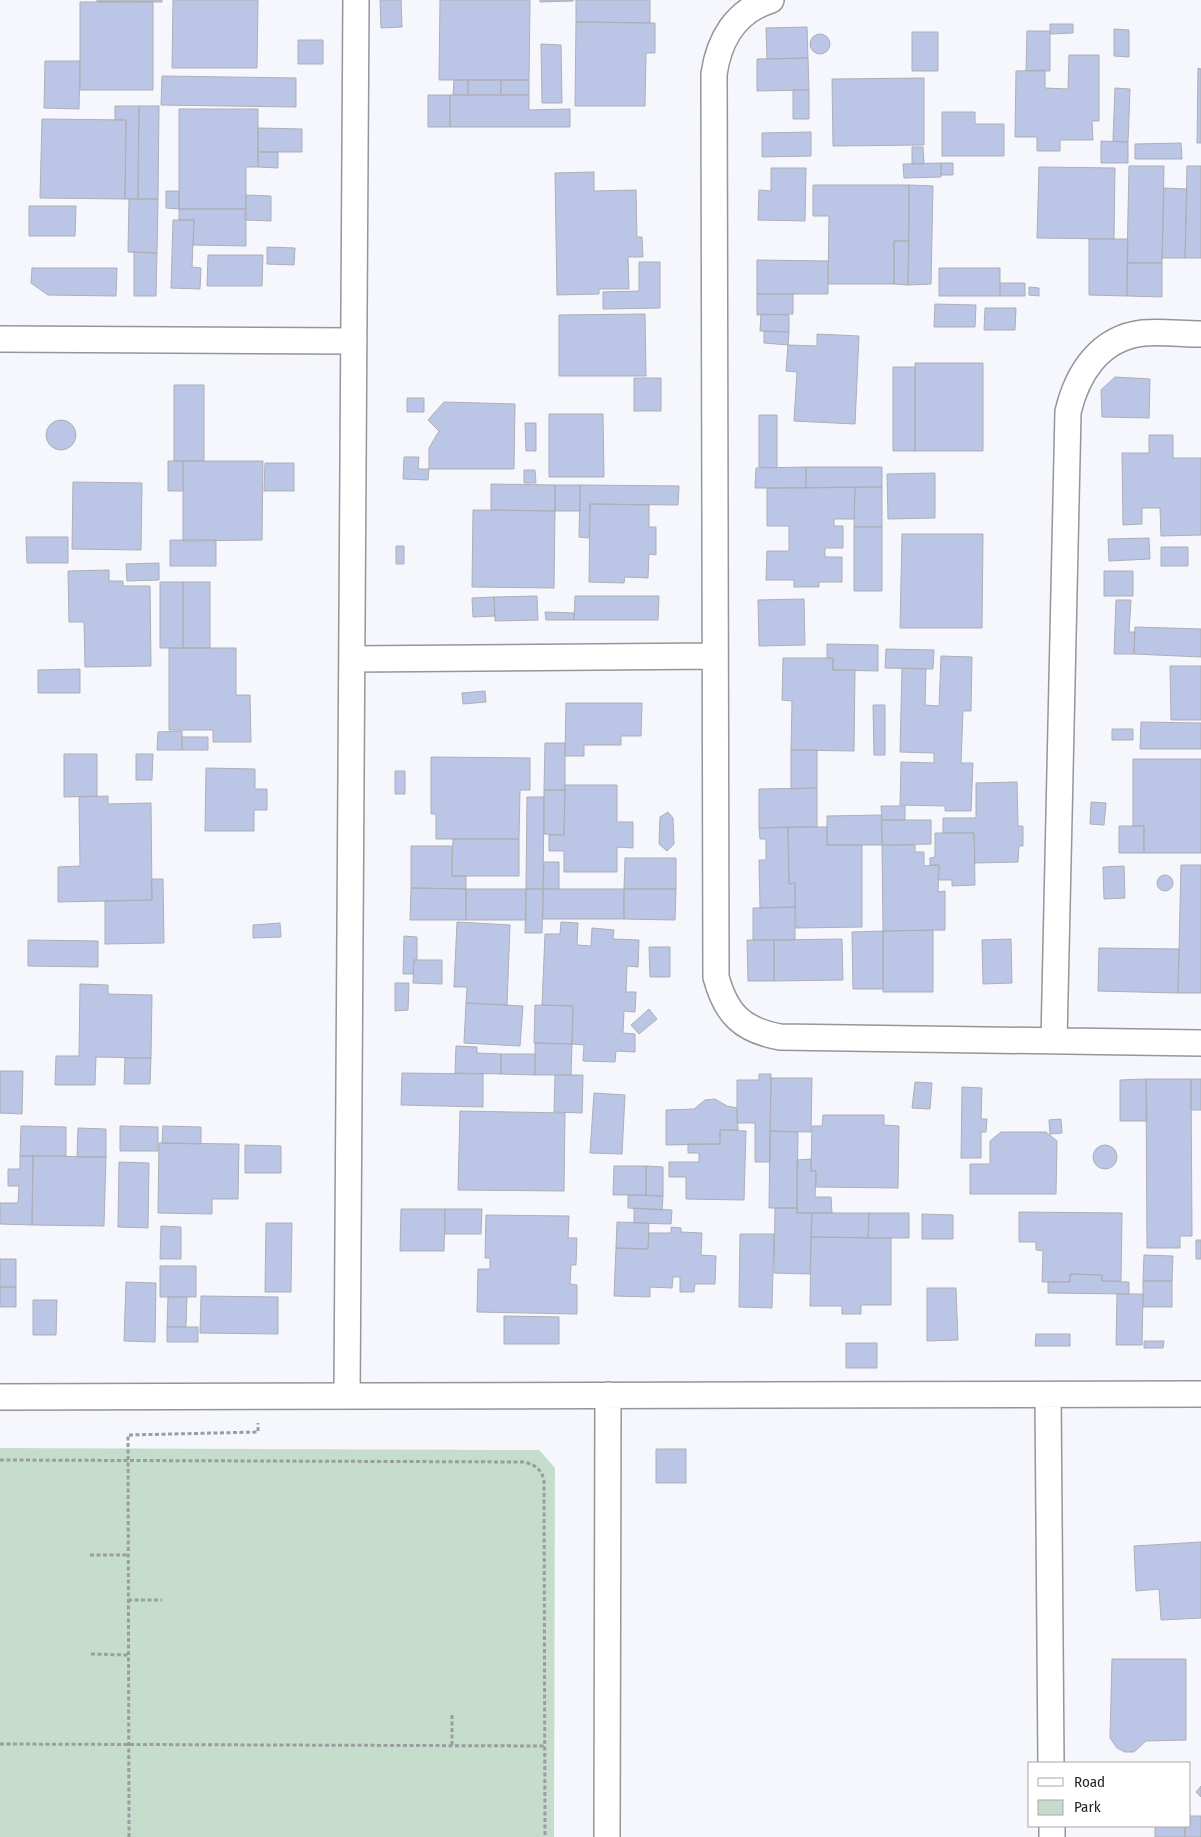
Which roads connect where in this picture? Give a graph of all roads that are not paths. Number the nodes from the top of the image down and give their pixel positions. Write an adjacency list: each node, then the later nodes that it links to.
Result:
1 (356, 0): 5 (street)
2 (771, 0): 6 (street)
3 (1201, 334): 8 (street)
4 (0, 338): 5 (street)
5 (354, 341): 7 (street)
6 (715, 656): 7 (street); 8 (street)
7 (352, 659): 12 (street)
8 (1054, 1041): 9 (street)
9 (1201, 1043)
10 (1201, 1394): 11 (street)
11 (1048, 1395): 13 (street); 15 (street)
12 (347, 1396): 13 (street); 14 (street)
13 (608, 1396): 16 (street)
14 (0, 1397)
15 (1051, 1762)
16 (607, 1837)

